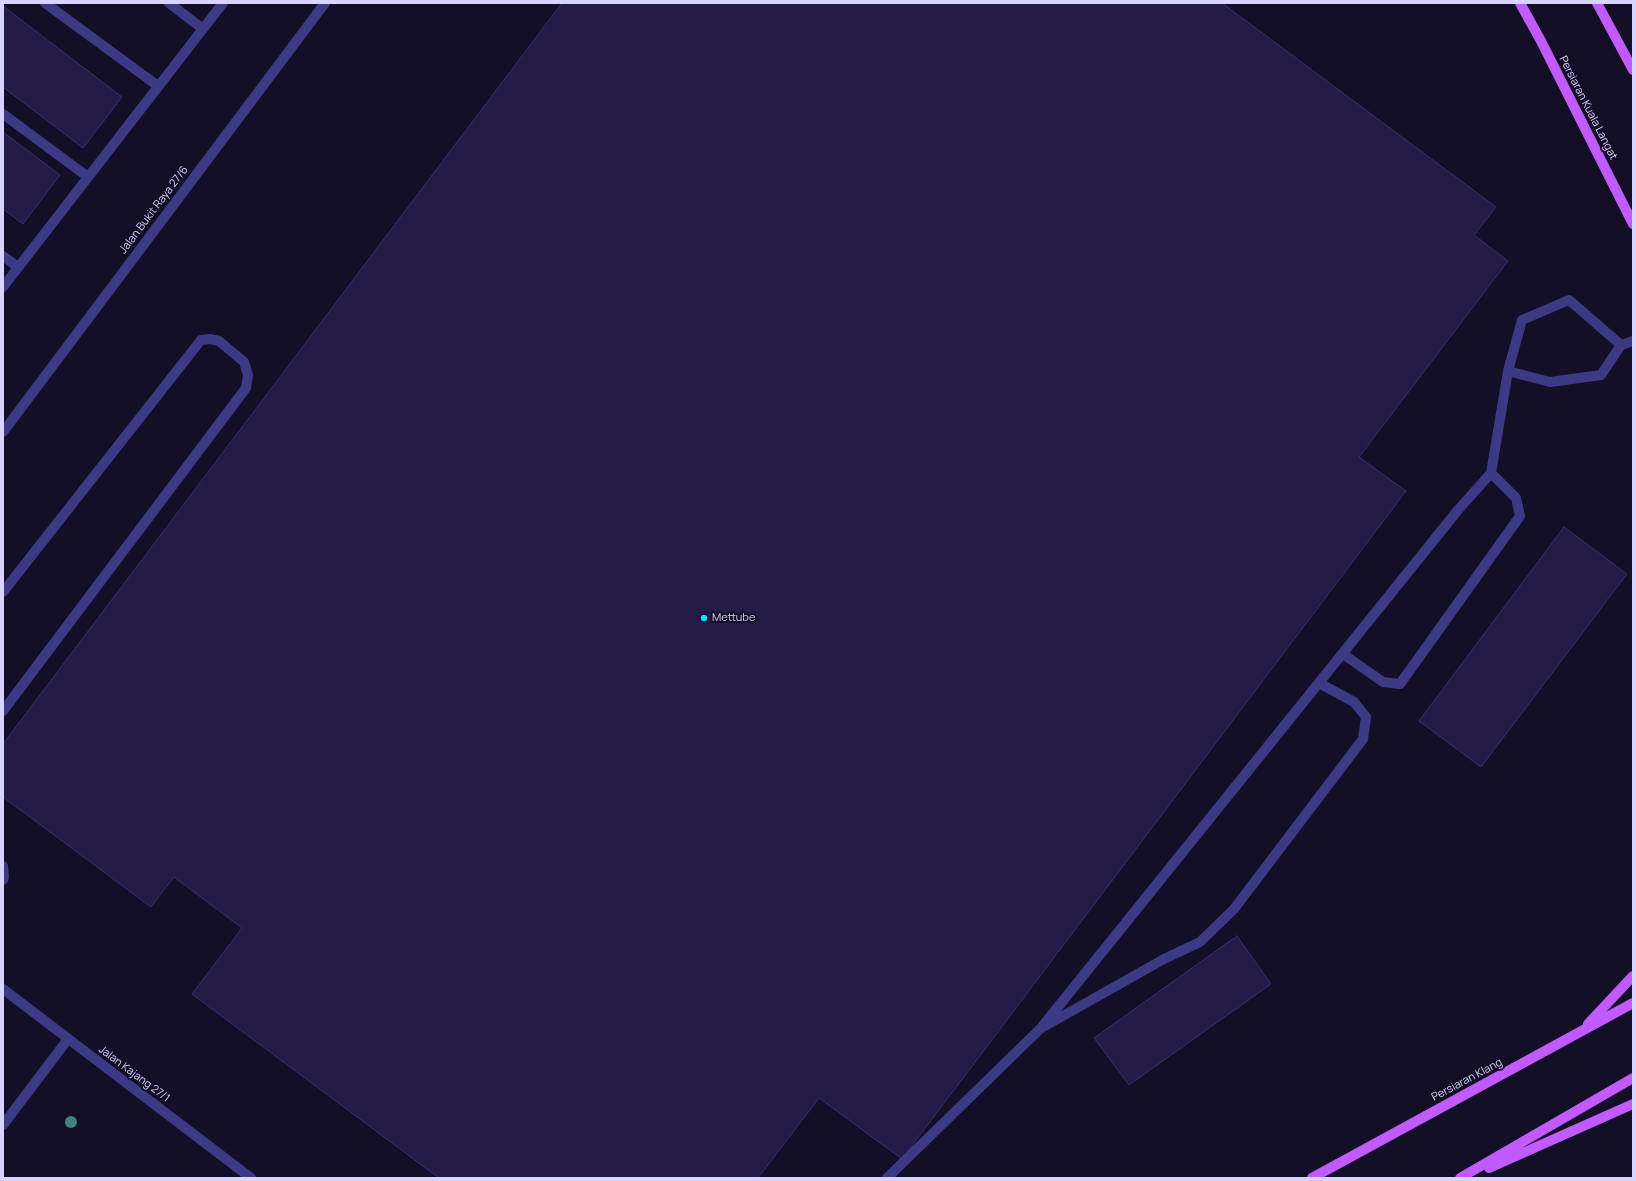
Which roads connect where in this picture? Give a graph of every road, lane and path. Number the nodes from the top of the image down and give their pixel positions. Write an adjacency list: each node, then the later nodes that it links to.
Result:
1 (45, 3): 9 (street)
2 (169, 3): 7 (street)
3 (223, 3): 7 (street)
4 (325, 3): 19 (street, Jalan Bukit Raya 27/6)
5 (1520, 3): 12 (main road, Persiaran Kuala Langat)
6 (1597, 3): 8 (main road)
7 (203, 29): 9 (street)
8 (1633, 70)
9 (158, 86): 11 (street)
10 (3, 114): 11 (street)
11 (88, 177): 14 (street)
12 (1633, 224)
13 (3, 256): 14 (street)
14 (18, 267): 15 (street)
15 (3, 286)
16 (1633, 341): 17 (street)
17 (1622, 345): 18 (street); 18 (street)
18 (1508, 371): 20 (street)
19 (3, 432)
20 (1491, 473): 22 (street); 22 (street)
21 (3, 592): 24 (street)
22 (1343, 654): 23 (street)
23 (1319, 683): 30 (street); 30 (street)
24 (3, 711)
25 (3, 866): 26 (street)
26 (3, 880)
27 (1633, 976): 31 (main road)
28 (3, 989): 32 (street, Jalan Kajang 27/1)
29 (1633, 1003): 31 (main road, Persiaran Klang)
30 (1041, 1028): 37 (street)
31 (1581, 1032): 38 (main road, Persiaran Klang)
32 (68, 1039): 35 (street); 36 (street, Jalan Kajang 27/1)
33 (1633, 1078): 39 (main road)
34 (1633, 1104): 40 (main road)
35 (3, 1125)
36 (250, 1178)
37 (887, 1178)
38 (1312, 1178)
39 (1460, 1178)
40 (1466, 1178)

